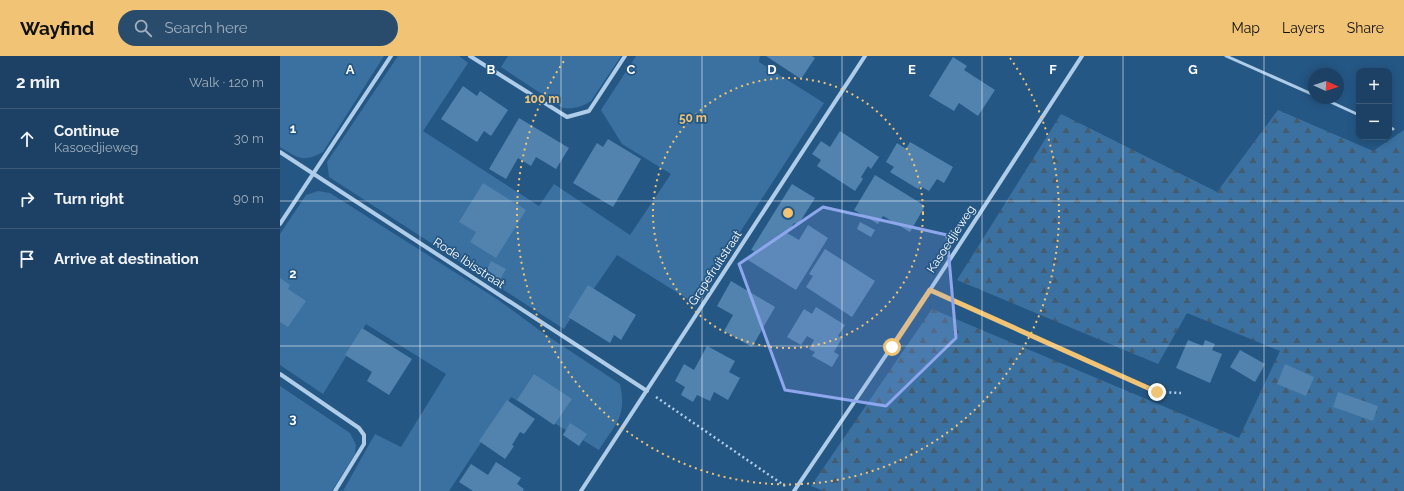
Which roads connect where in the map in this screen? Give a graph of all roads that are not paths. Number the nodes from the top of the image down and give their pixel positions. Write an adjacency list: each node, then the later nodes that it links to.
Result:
1 (391, 56): 11 (street)
2 (470, 56): 3 (street)
3 (625, 56)
4 (865, 56): 14 (street, Grapefruitstraat)
5 (1082, 56): 17 (street, Kasoedjieweg)
6 (1226, 56): 7 (lane)
7 (1308, 92)
8 (1335, 104): 9 (lane)
9 (1356, 114)
10 (280, 152): 11 (street, Rode Ibisstraat)
11 (313, 173): 12 (street); 14 (street, Rode Ibisstraat)
12 (280, 224)
13 (280, 374): 15 (street)
14 (647, 391): 16 (street, Grapefruitstraat)
15 (335, 491)
16 (581, 491)
17 (794, 491)

